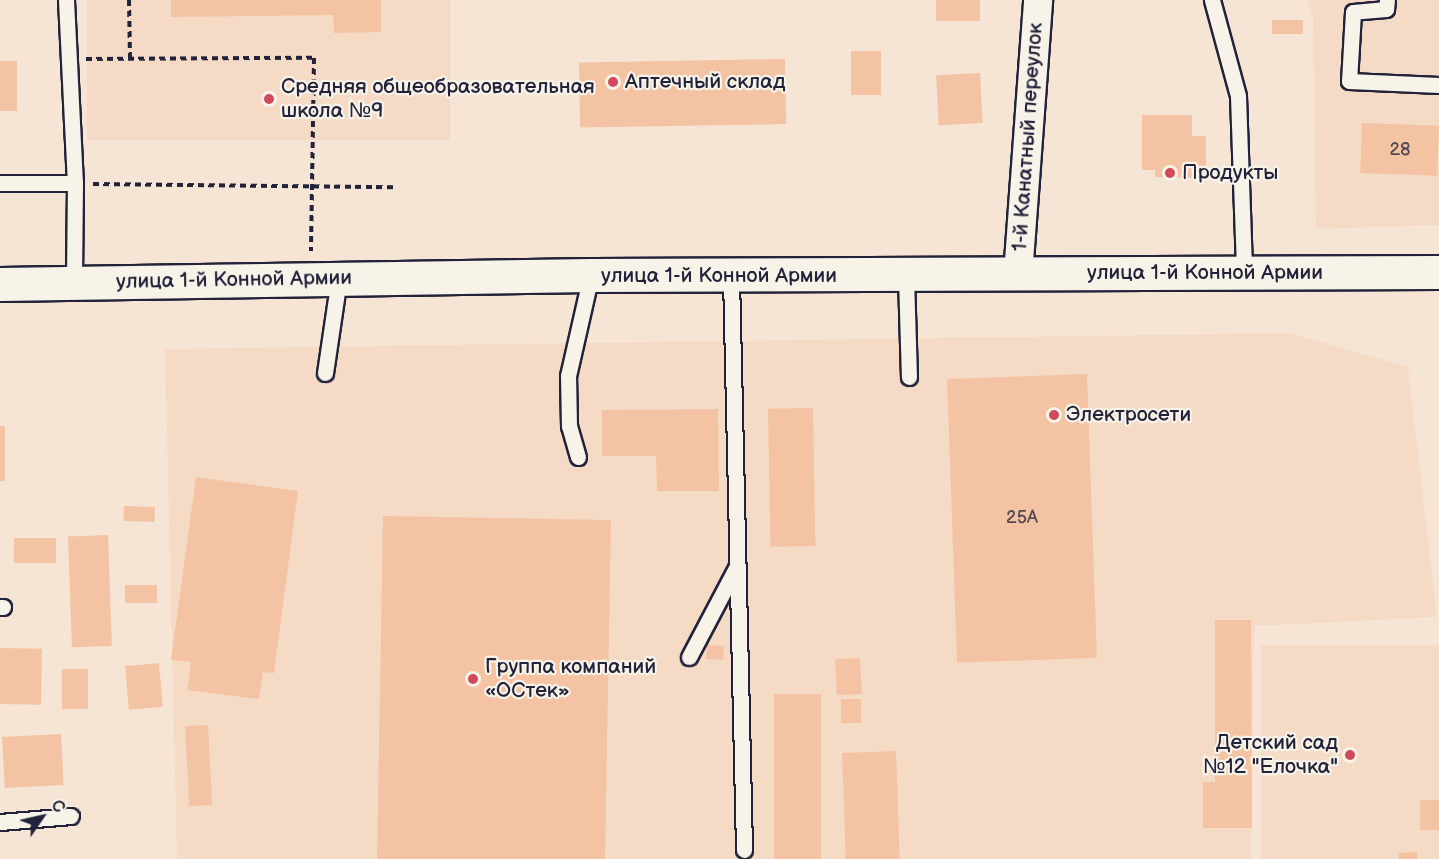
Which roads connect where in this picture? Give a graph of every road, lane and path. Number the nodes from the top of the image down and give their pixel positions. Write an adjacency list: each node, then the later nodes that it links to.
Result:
1 (66, 0): 7 (lane)
2 (129, 0): 6 (path)
3 (1038, 0): 15 (street, 1-й Канатный переулок)
4 (1212, 0): 13 (lane)
5 (1387, 0): 8 (lane)
6 (130, 57): 7 (path); 12 (path)
7 (68, 60): 10 (lane)
8 (1439, 85)
9 (0, 183): 10 (lane)
10 (75, 183): 12 (path); 20 (lane)
11 (394, 187): 12 (path)
12 (310, 188): 19 (path)
13 (1244, 272): 14 (main road, улица 1-й Конной Армии); 15 (main road, улица 1-й Конной Армии)
14 (1439, 272)
15 (1018, 274): 18 (main road, улица 1-й Конной Армии)
16 (591, 275): 17 (main road, улица 1-й Конной Армии); 19 (main road, улица 1-й Конной Армии); 24 (lane)
17 (731, 276): 18 (main road, улица 1-й Конной Армии); 25 (lane)
18 (906, 277): 23 (lane)
19 (325, 279): 20 (main road, улица 1-й Конной Армии); 22 (lane)
20 (74, 282): 21 (main road, улица 1-й Конной Армии)
21 (0, 284)
22 (325, 373)
23 (909, 377)
24 (578, 457)
25 (737, 565): 26 (lane); 29 (lane)
26 (689, 657)
27 (71, 816): 28 (lane)
28 (0, 822)
29 (744, 850)

